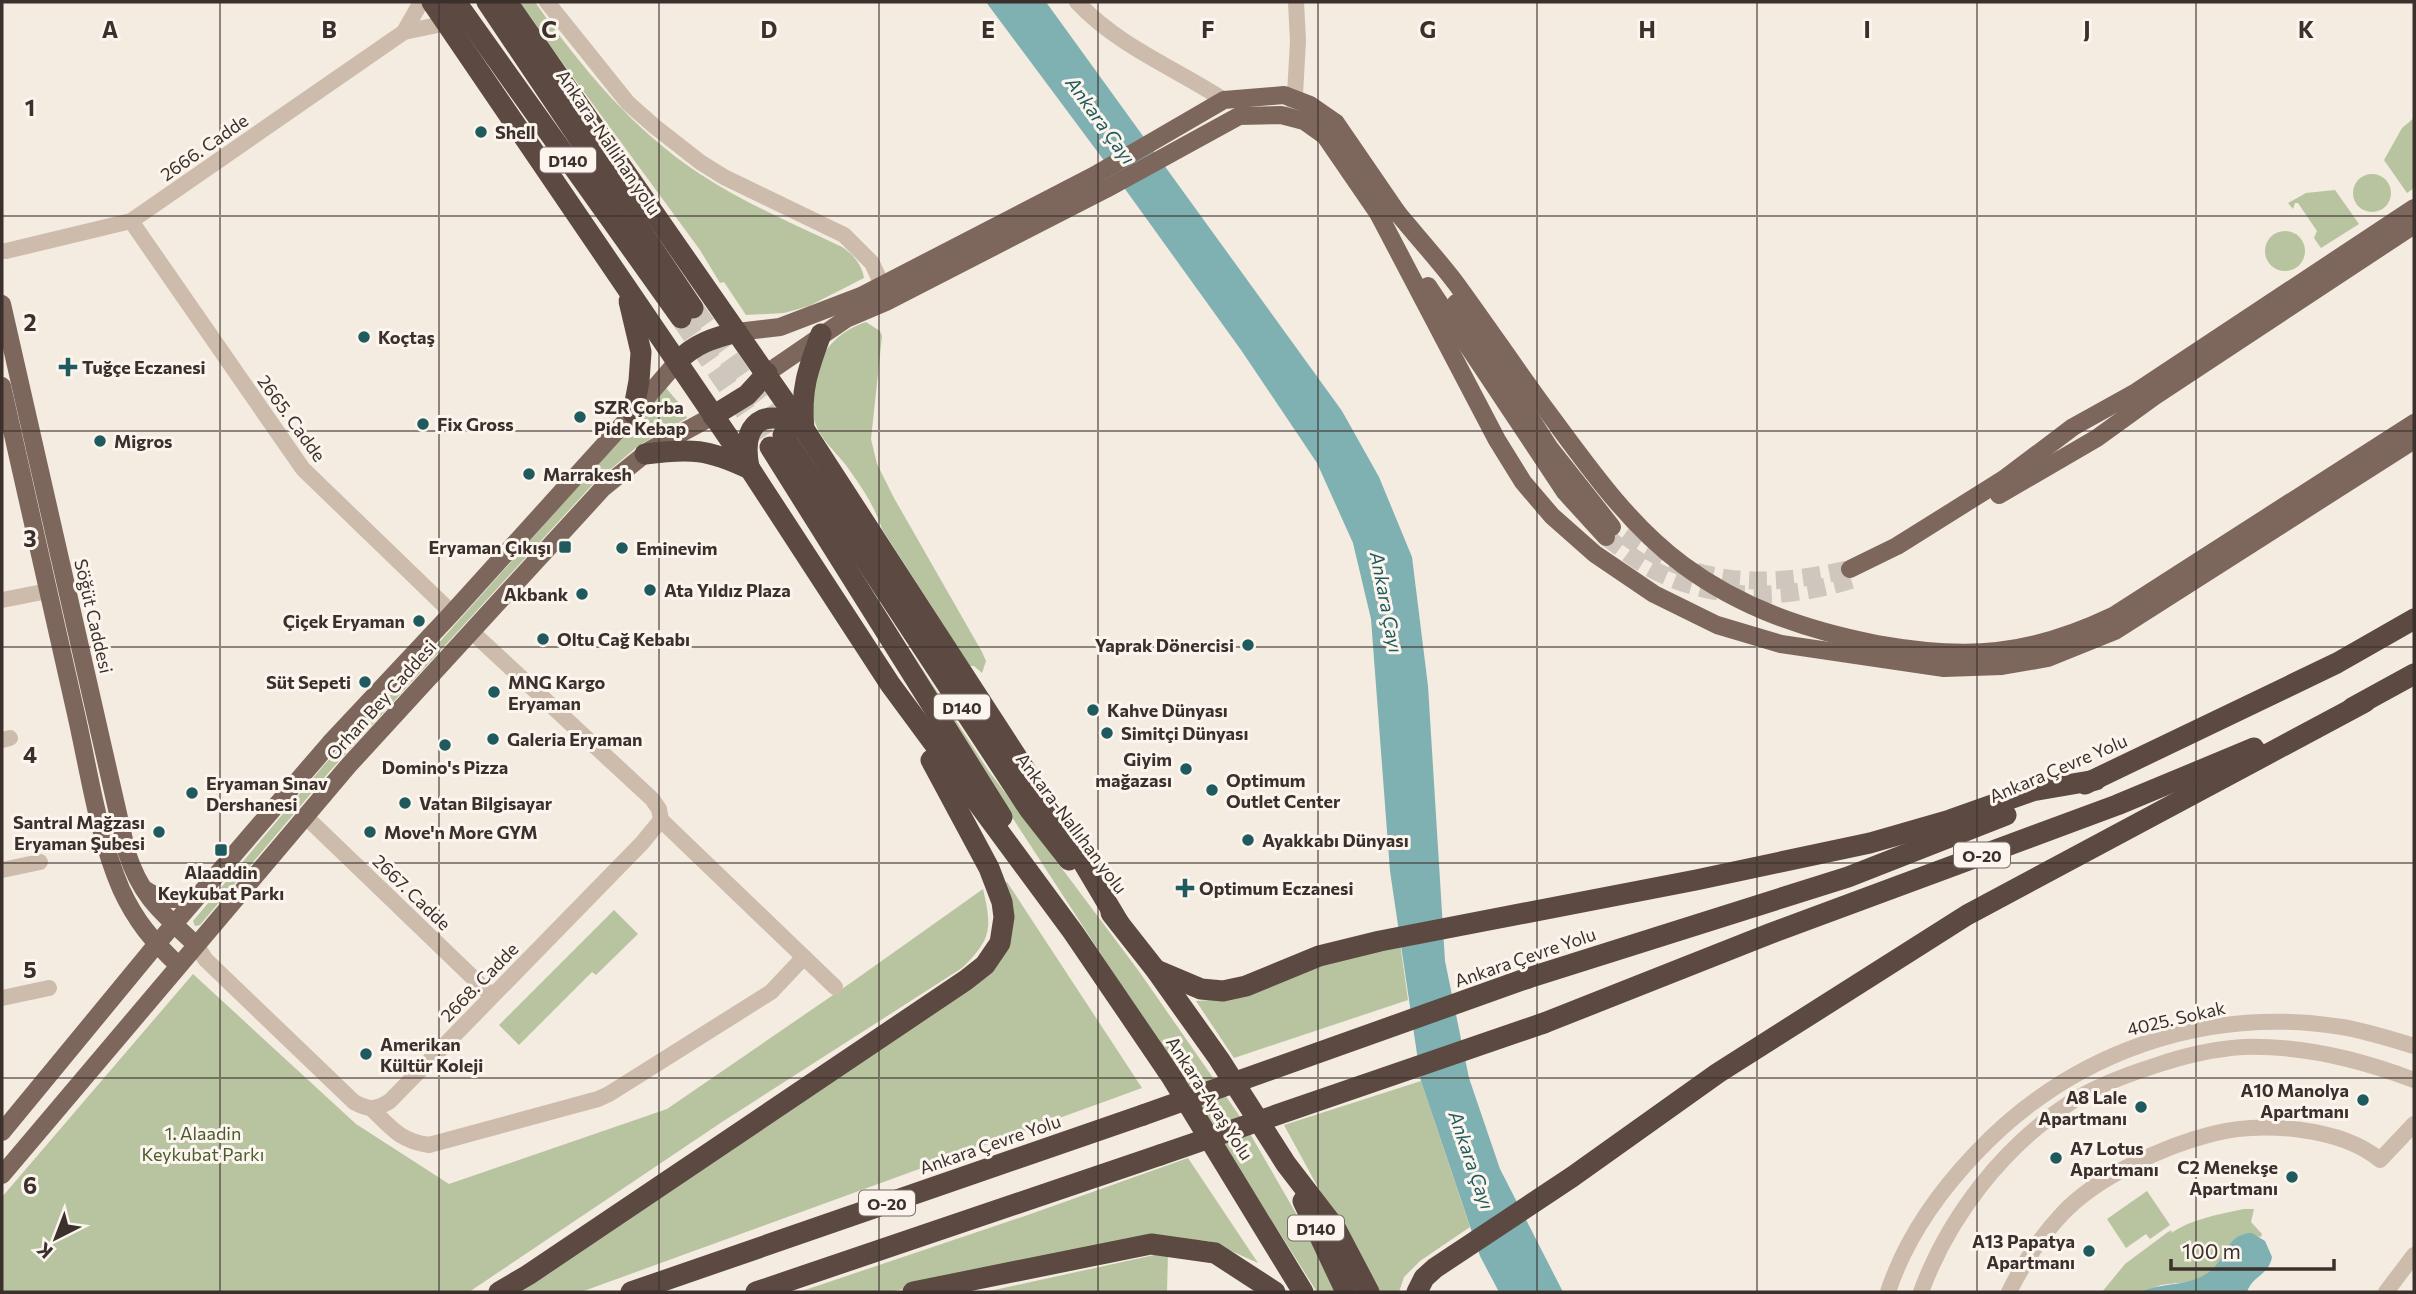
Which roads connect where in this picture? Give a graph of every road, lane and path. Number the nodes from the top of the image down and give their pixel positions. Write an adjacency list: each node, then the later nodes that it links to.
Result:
1 (421, 2): 10 (street, 2666. Cadde)
2 (432, 2): 9 (highway)
3 (456, 2): 4 (highway, Ankara-Nallıhan yolu / D140)
4 (487, 2)
5 (507, 2): 23 (highway)
6 (547, 2): 21 (street)
7 (1077, 2): 11 (street)
8 (1296, 2): 12 (street)
9 (447, 23): 10 (street, 2666. Cadde); 20 (highway)
10 (404, 32): 17 (street, 2666. Cadde)
11 (1224, 100): 12 (main road); 14 (main road)
12 (1297, 100): 13 (street); 16 (main road)
13 (1293, 118): 14 (main road); 16 (main road)
14 (1170, 142): 21 (main road); 21 (main road)
15 (2414, 208): 30 (main road)
16 (1385, 210): 31 (main road); 34 (main road); 37 (main road)
17 (131, 221): 19 (street, 2666. Cadde); 40 (street, 2665. Cadde)
18 (2414, 225): 33 (main road)
19 (3, 252)
20 (624, 285): 25 (highway); 28 (highway)
21 (884, 294): 23 (main road); 24 (main road)
22 (2, 304): 51 (main road, Söğüt Caddesi)
23 (737, 332): 25 (highway); 26 (highway)
24 (821, 334): 26 (main road); 32 (highway)
25 (677, 362): 28 (main road, Orhan Bey Caddesi); 29 (highway)
26 (767, 373): 29 (highway); 32 (highway)
27 (2, 386): 38 (main road)
28 (633, 413): 40 (main road, Orhan Bey Caddesi)
29 (713, 416): 35 (main road, Orhan Bey Caddesi); 36 (highway)
30 (2086, 419): 33 (main road); 33 (main road)
31 (2414, 423)
32 (804, 429): 36 (highway); 53 (highway)
33 (2097, 438)
34 (2414, 440)
35 (645, 454): 36 (highway); 42 (main road, Orhan Bey Caddesi)
36 (750, 469): 44 (highway)
37 (1609, 532)
38 (48, 591): 39 (street); 56 (main road)
39 (2, 600)
40 (452, 613): 52 (main road, Orhan Bey Caddesi)
41 (2414, 619): 46 (highway, Ankara Çevre Yolu / O-20)
42 (472, 632): 47 (main road, Orhan Bey Caddesi); 48 (street)
43 (2414, 674): 45 (highway, O-20)
44 (890, 684): 55 (highway); 78 (highway)
45 (2365, 702): 80 (highway, O-20, bridge); 87 (highway)
46 (2096, 780): 60 (highway); 79 (highway, Ankara Çevre Yolu / O-20, bridge)
47 (305, 816): 57 (main road, Orhan Bey Caddesi); 63 (street, 2667. Cadde)
48 (661, 820): 58 (street); 63 (street, 2668. Cadde)
49 (40, 862): 50 (street)
50 (2, 870)
51 (139, 886): 52 (main road); 54 (main road, Söğüt Caddesi)
52 (200, 894): 54 (main road, Orhan Bey Caddesi)
53 (1119, 923): 55 (highway, Ankara-Nallıhan yolu / D140); 60 (highway, Ankara-Nallıhan yolu / D140)
54 (174, 924): 56 (main road, Orhan Bey Caddesi); 57 (main road, Söğüt Caddesi)
55 (1073, 932): 74 (highway, Ankara-Ayaş Yolu / D140)
56 (156, 945): 59 (main road); 71 (main road, Orhan Bey Caddesi)
57 (196, 945): 59 (main road, Orhan Bey Caddesi); 69 (street)
58 (804, 957): 61 (street); 69 (street)
59 (178, 965): 73 (main road, Orhan Bey Caddesi)
60 (1155, 969): 72 (highway, Ankara-Nallıhan yolu / D140)
61 (835, 987)
62 (49, 988): 64 (street)
63 (492, 996): 69 (street, 2668. Cadde)
64 (2, 998)
65 (2322, 1025): 66 (street, 4025. Sokak); 67 (street); 75 (street, 4025. Sokak)
66 (2414, 1046)
67 (2317, 1052): 68 (street); 77 (street)
68 (2414, 1080)
69 (372, 1109)
70 (2414, 1124): 90 (street)
71 (2, 1132)
72 (1286, 1164): 85 (highway, D140); 86 (highway)
73 (2, 1175)
74 (1237, 1182): 83 (highway); 84 (highway, Ankara-Ayaş Yolu / D140)
75 (1905, 1250): 77 (street); 88 (street, 4025. Sokak)
76 (2414, 1255): 91 (street)
77 (1933, 1263): 89 (street)
78 (499, 1292)
79 (631, 1292)
80 (757, 1292)
81 (914, 1292): 82 (highway)
82 (1275, 1292)
83 (1285, 1292)
84 (1303, 1292)
85 (1346, 1292)
86 (1369, 1292)
87 (1417, 1292)
88 (1888, 1292)
89 (1921, 1292)
90 (2009, 1292)
91 (2386, 1292)

